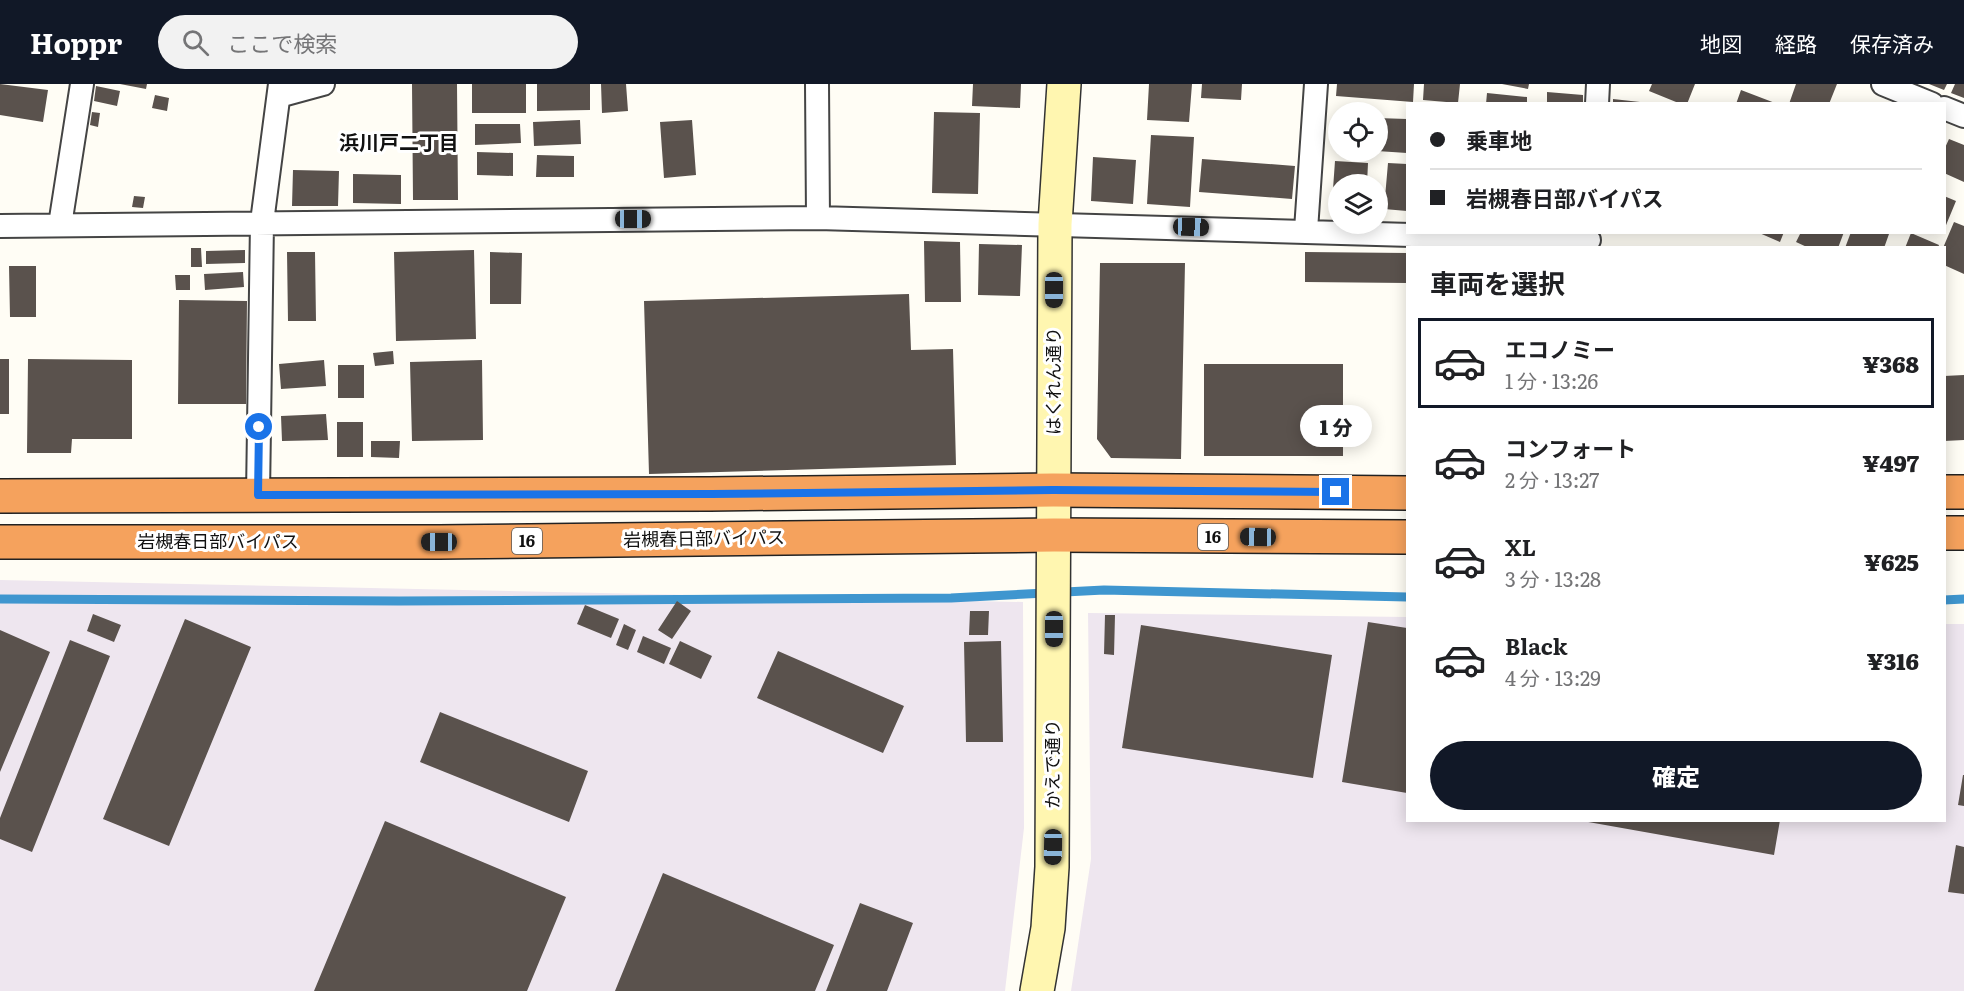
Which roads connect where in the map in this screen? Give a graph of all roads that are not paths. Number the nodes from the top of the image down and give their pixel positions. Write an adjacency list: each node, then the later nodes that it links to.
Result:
1 (82, 84): 16 (street)
2 (323, 84): 8 (street)
3 (817, 84): 13 (street)
4 (1065, 84): 15 (street, はくれん通り)
5 (1316, 84): 18 (street)
6 (1598, 84): 9 (street)
7 (1883, 84): 10 (street)
8 (279, 90): 14 (street)
9 (1596, 102)
10 (1927, 102)
11 (1946, 109): 12 (street)
12 (1964, 116)
13 (818, 218): 14 (street); 15 (street)
14 (262, 222): 16 (street); 26 (street)
15 (1054, 224): 18 (street); 22 (street, はくれん通り)
16 (60, 225): 17 (street)
17 (0, 226)
18 (1306, 230): 19 (street)
19 (1406, 234)
20 (1419, 234): 21 (street)
21 (1589, 240)
22 (1053, 490): 25 (highway); 26 (highway); 30 (street, はくれん通り)
23 (1946, 492): 24 (highway)
24 (1964, 492)
25 (1406, 493)
26 (258, 495): 27 (highway)
27 (0, 496)
28 (1946, 533): 29 (highway)
29 (1964, 533)
30 (1054, 535): 31 (highway, 岩槻春日部バイパス / 16); 32 (highway, 岩槻春日部バイパス / 16); 33 (street, かえで通り)
31 (1406, 537)
32 (0, 542)
33 (1037, 991)

